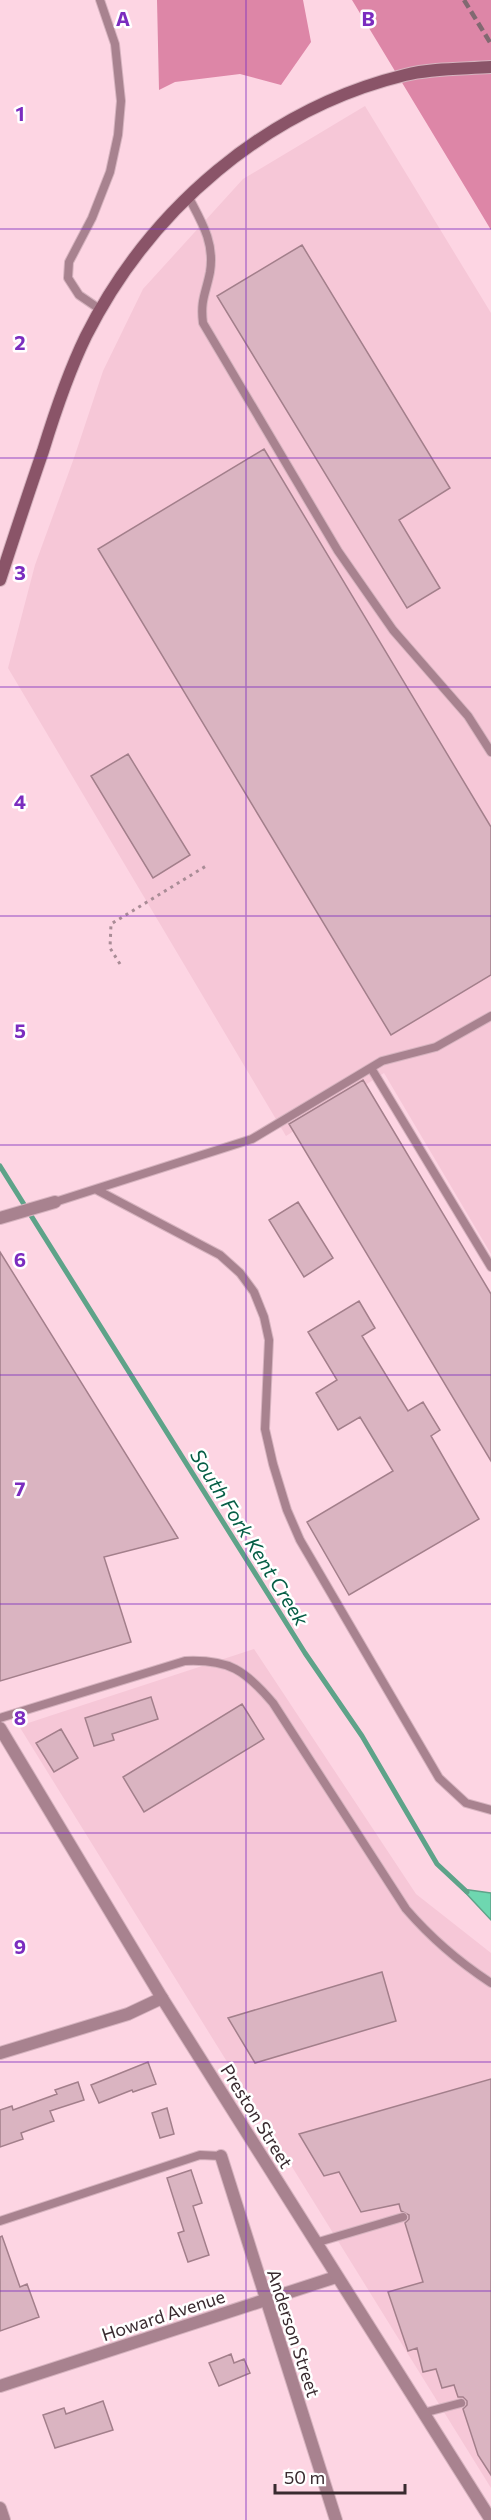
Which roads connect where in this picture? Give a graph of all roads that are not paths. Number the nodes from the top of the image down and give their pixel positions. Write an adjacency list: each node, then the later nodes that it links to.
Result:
1 (100, 0): 4 (lane)
2 (491, 67): 3 (main road)
3 (188, 196): 4 (main road); 6 (lane)
4 (101, 310): 5 (main road)
5 (0, 580)
6 (491, 752)
7 (491, 1016): 8 (lane)
8 (371, 1068): 9 (lane); 12 (lane)
9 (97, 1190): 10 (lane); 15 (lane)
10 (55, 1202): 11 (street)
11 (1, 1218)
12 (491, 1266)
13 (0, 1718): 16 (lane)
14 (0, 1728): 17 (street, Preston Street)
15 (491, 1810)
16 (491, 1983)
17 (162, 1998): 18 (street); 22 (street, Preston Street)
18 (0, 2053)
19 (221, 2156): 21 (lane); 24 (street, Anderson Street)
20 (403, 2217): 22 (lane)
21 (0, 2221)
22 (315, 2242): 23 (street, Preston Street)
23 (336, 2277): 24 (street, Howard Avenue); 27 (street, Preston Street)
24 (265, 2301): 25 (street, Howard Avenue); 30 (street, Anderson Street)
25 (0, 2386)
26 (460, 2403): 27 (lane)
27 (423, 2414): 31 (street, Preston Street)
28 (0, 2508): 29 (street)
29 (4, 2520)
30 (336, 2520)
31 (491, 2520)

